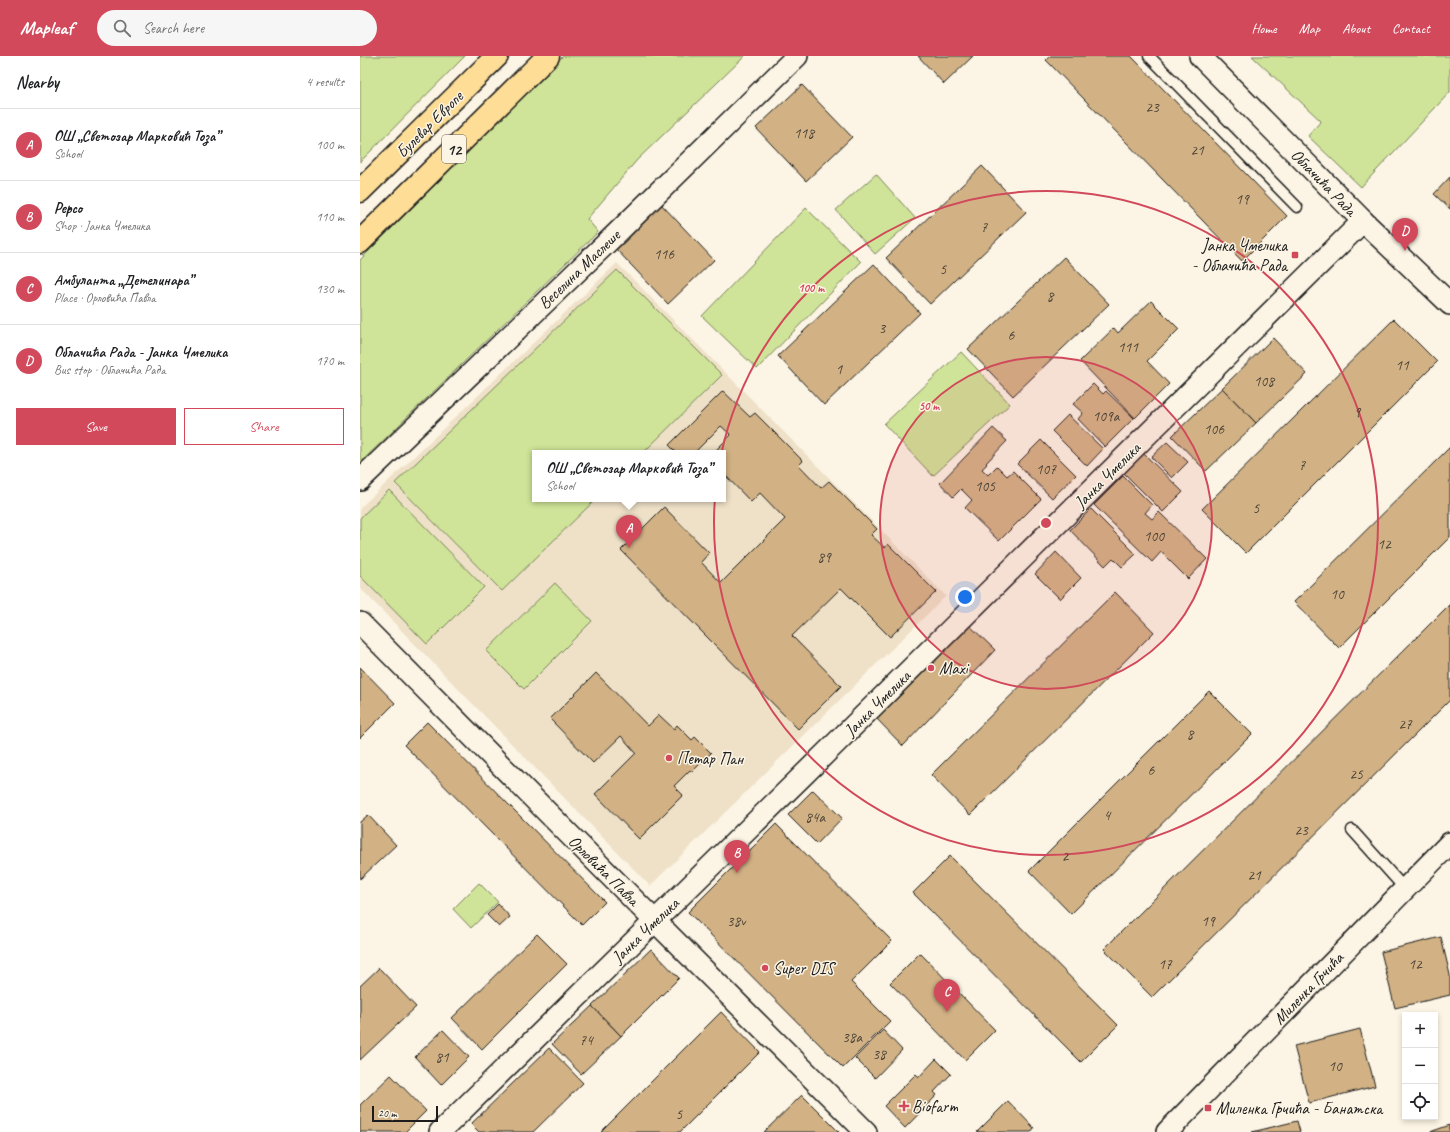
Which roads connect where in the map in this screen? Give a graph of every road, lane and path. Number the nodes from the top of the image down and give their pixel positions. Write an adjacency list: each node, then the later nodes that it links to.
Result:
1 (497, 56): 6 (main road, Булевар Европе / 12)
2 (548, 56): 9 (main road, Булевар Европе / 12)
3 (797, 56): 11 (street, Веселина Маслеше)
4 (1150, 56): 7 (lane)
5 (1200, 56): 8 (street, Облачића Рада)
6 (360, 191)
7 (1297, 207)
8 (1362, 221): 10 (street, Облачића Рада); 16 (street, Јанка Чмелика)
9 (360, 242)
10 (1450, 304)
11 (360, 480)
12 (360, 622): 16 (street, Орловића Павла)
13 (1352, 830): 15 (lane)
14 (1450, 843): 15 (street, Миленка Грчића)
15 (1405, 889): 19 (street, Миленка Грчића)
16 (654, 921): 17 (street, Јанка Чмелика); 18 (street, Орловића Павла)
17 (440, 1132)
18 (866, 1132)
19 (1167, 1132)

